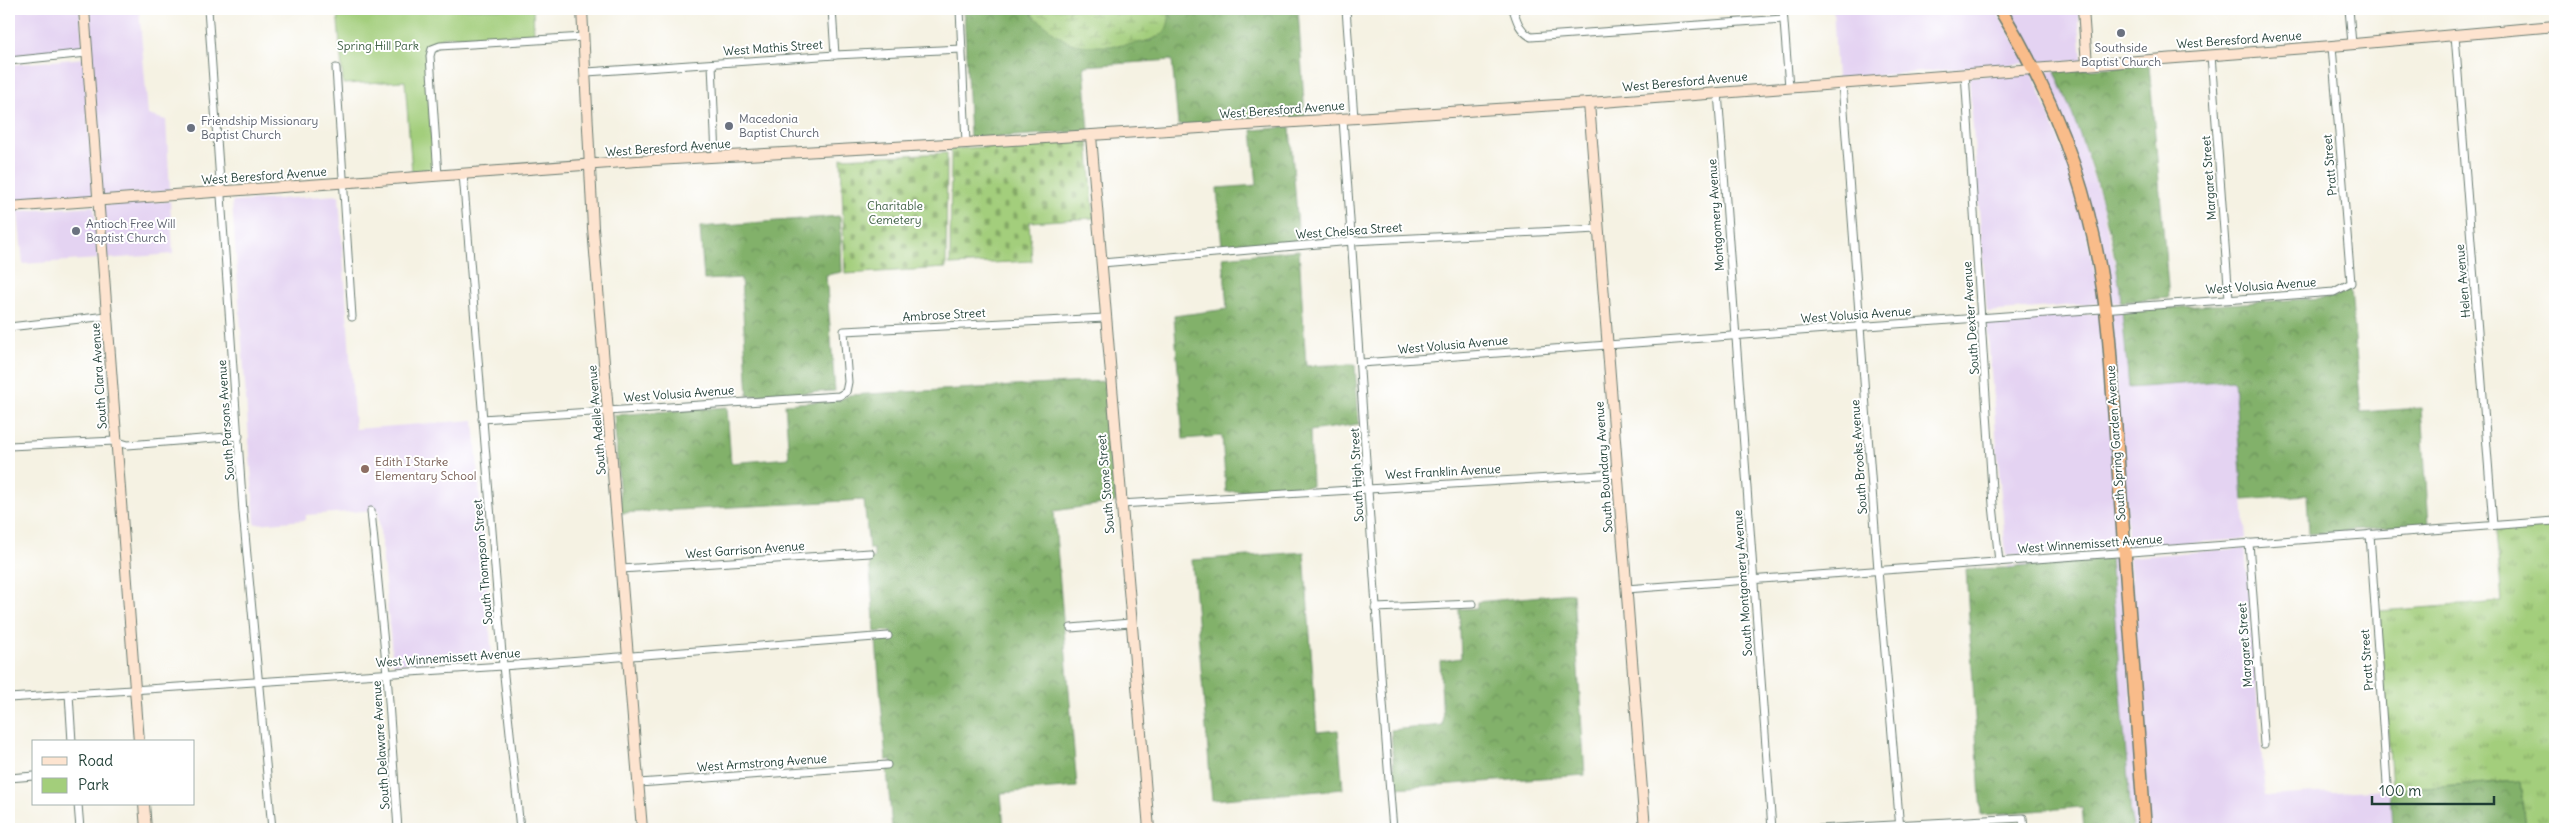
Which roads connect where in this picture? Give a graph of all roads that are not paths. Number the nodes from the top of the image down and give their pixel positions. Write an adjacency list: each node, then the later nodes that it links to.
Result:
1 (84, 9): 19 (street, South Clara Avenue)
2 (208, 9): 41 (street, South Parsons Avenue)
3 (582, 9): 15 (street, South Adelle Avenue)
4 (832, 9): 20 (street)
5 (960, 9): 18 (street)
6 (1346, 9): 33 (street, South High Street)
7 (1514, 9): 12 (street)
8 (1783, 9): 12 (street)
9 (2000, 9): 25 (highway, South Spring Garden Avenue)
10 (2083, 9): 24 (street)
11 (2349, 9): 16 (street)
12 (1784, 19): 30 (street)
13 (2555, 26): 14 (street, West Beresford Avenue)
14 (2454, 35): 16 (street, West Beresford Avenue); 70 (street, Helen Avenue)
15 (584, 37): 27 (street, South Adelle Avenue); 39 (street)
16 (2352, 44): 17 (street, West Beresford Avenue)
17 (2332, 46): 21 (street, West Beresford Avenue); 47 (street, Pratt Street)
18 (962, 49): 20 (street, West Mathis Street); 35 (street)
19 (87, 53): 22 (street); 42 (street, South Clara Avenue)
20 (835, 55): 23 (street, West Mathis Street)
21 (2211, 55): 24 (street, West Beresford Avenue); 48 (street, Margaret Street)
22 (9, 61)
23 (712, 64): 27 (street, West Mathis Street); 36 (street)
24 (2087, 65): 25 (street, West Beresford Avenue)
25 (2034, 67): 28 (street, West Beresford Avenue); 49 (highway, South Spring Garden Avenue)
26 (336, 68): 40 (street)
27 (586, 72): 37 (street, South Adelle Avenue)
28 (1964, 73): 29 (street, West Beresford Avenue); 51 (street, South Dexter Avenue)
29 (1842, 83): 30 (street, West Beresford Avenue); 54 (street, South Brooks Avenue)
30 (1789, 87): 31 (street, West Beresford Avenue)
31 (1718, 92): 32 (street, West Beresford Avenue); 56 (street, Montgomery Avenue)
32 (1589, 103): 33 (street, West Beresford Avenue); 44 (street, South Boundary Avenue)
33 (1349, 118): 34 (street, West Beresford Avenue); 45 (street, South High Street)
34 (1091, 136): 35 (street, West Beresford Avenue); 46 (street, South Stone Street)
35 (966, 144): 36 (street, West Beresford Avenue)
36 (716, 157): 37 (street, West Beresford Avenue)
37 (592, 165): 38 (street, West Beresford Avenue); 60 (street, South Adelle Avenue)
38 (463, 174): 39 (street, West Beresford Avenue); 61 (street, South Thompson Street)
39 (438, 176): 40 (street, West Beresford Avenue)
40 (344, 183): 41 (street, West Beresford Avenue); 52 (street)
41 (221, 192): 42 (street, West Beresford Avenue); 62 (street, South Parsons Avenue)
42 (98, 201): 43 (street, West Beresford Avenue); 50 (street, South Clara Avenue)
43 (9, 207)
44 (1598, 229): 45 (street, West Chelsea Street); 57 (street, South Boundary Avenue)
45 (1352, 241): 46 (street, West Chelsea Street); 58 (street, South High Street)
46 (1102, 263): 53 (street, South Stone Street)
47 (2351, 283): 48 (street, West Volusia Avenue)
48 (2229, 299): 49 (street, West Volusia Avenue)
49 (2106, 308): 51 (street, West Volusia Avenue); 73 (highway, South Spring Garden Avenue)
50 (107, 316): 55 (street); 63 (street, South Clara Avenue)
51 (1982, 317): 54 (street, West Volusia Avenue); 75 (street, South Dexter Avenue)
52 (352, 318)
53 (1105, 318): 59 (street, Ambrose Street); 67 (street, South Stone Street)
54 (1861, 326): 56 (street, West Volusia Avenue); 77 (street, South Brooks Avenue)
55 (9, 327)
56 (1736, 336): 57 (street, West Volusia Avenue); 78 (street, South Montgomery Avenue)
57 (1607, 344): 58 (street, West Volusia Avenue); 65 (street, South Boundary Avenue)
58 (1361, 363): 66 (street, South High Street)
59 (846, 392): 60 (street, West Volusia Avenue)
60 (609, 410): 61 (street, West Volusia Avenue); 76 (street, South Adelle Avenue)
61 (482, 419): 86 (street, South Thompson Street)
62 (239, 436): 63 (street); 88 (street, South Parsons Avenue)
63 (115, 441): 64 (street); 89 (street, South Clara Avenue)
64 (9, 446)
65 (1617, 474): 66 (street, West Franklin Avenue); 79 (street, South Boundary Avenue)
66 (1370, 487): 67 (street, West Franklin Avenue); 81 (street, South High Street)
67 (1120, 504): 82 (street, South Stone Street)
68 (371, 510): 87 (street, South Delaware Avenue)
69 (2555, 521): 70 (street, West Winnemissett Avenue)
70 (2493, 525): 71 (street, West Winnemissett Avenue)
71 (2370, 534): 72 (street, West Winnemissett Avenue); 99 (street, Pratt Street)
72 (2249, 543): 73 (street, West Winnemissett Avenue); 94 (street, Margaret Street)
73 (2125, 552): 75 (street, West Winnemissett Avenue); 115 (highway, South Spring Garden Avenue)
74 (870, 553): 76 (street, West Garrison Avenue)
75 (2000, 562): 77 (street, West Winnemissett Avenue)
76 (621, 569): 85 (street, South Adelle Avenue)
77 (1878, 570): 78 (street, West Winnemissett Avenue); 102 (street, South Brooks Avenue)
78 (1754, 580): 79 (street, West Winnemissett Avenue); 112 (street, South Montgomery Avenue)
79 (1626, 589): 111 (street, South Boundary Avenue)
80 (1473, 604): 81 (street)
81 (1375, 608): 110 (street, South High Street)
82 (1130, 623): 83 (street); 109 (street, South Stone Street)
83 (1071, 628)
84 (888, 636): 85 (street, West Winnemissett Avenue)
85 (628, 656): 86 (street, West Winnemissett Avenue); 98 (street, South Adelle Avenue)
86 (503, 666): 87 (street, West Winnemissett Avenue); 107 (street, South Thompson Street)
87 (387, 674): 88 (street, West Winnemissett Avenue); 106 (street, South Delaware Avenue)
88 (258, 683): 89 (street, West Winnemissett Avenue); 105 (street, South Parsons Avenue)
89 (136, 690): 90 (street, West Winnemissett Avenue); 93 (street, South Clara Avenue)
90 (69, 694): 91 (street, West Winnemissett Avenue); 92 (street)
91 (9, 698)
92 (72, 740)
93 (139, 740)
94 (2264, 744)
95 (888, 765): 98 (street, West Armstrong Avenue)
96 (32, 776): 97 (street)
97 (9, 778)
98 (639, 783): 108 (street, South Adelle Avenue)
99 (2388, 784)
100 (78, 806): 103 (street)
101 (144, 806): 104 (street)
102 (1900, 827): 113 (street); 114 (street)
103 (80, 829)
104 (146, 829)
105 (272, 829)
106 (398, 829)
107 (520, 829)
108 (642, 829)
109 (1149, 829)
110 (1393, 829)
111 (1645, 829)
112 (1772, 829)
113 (1819, 829)
114 (2024, 829)
115 (2145, 829)

